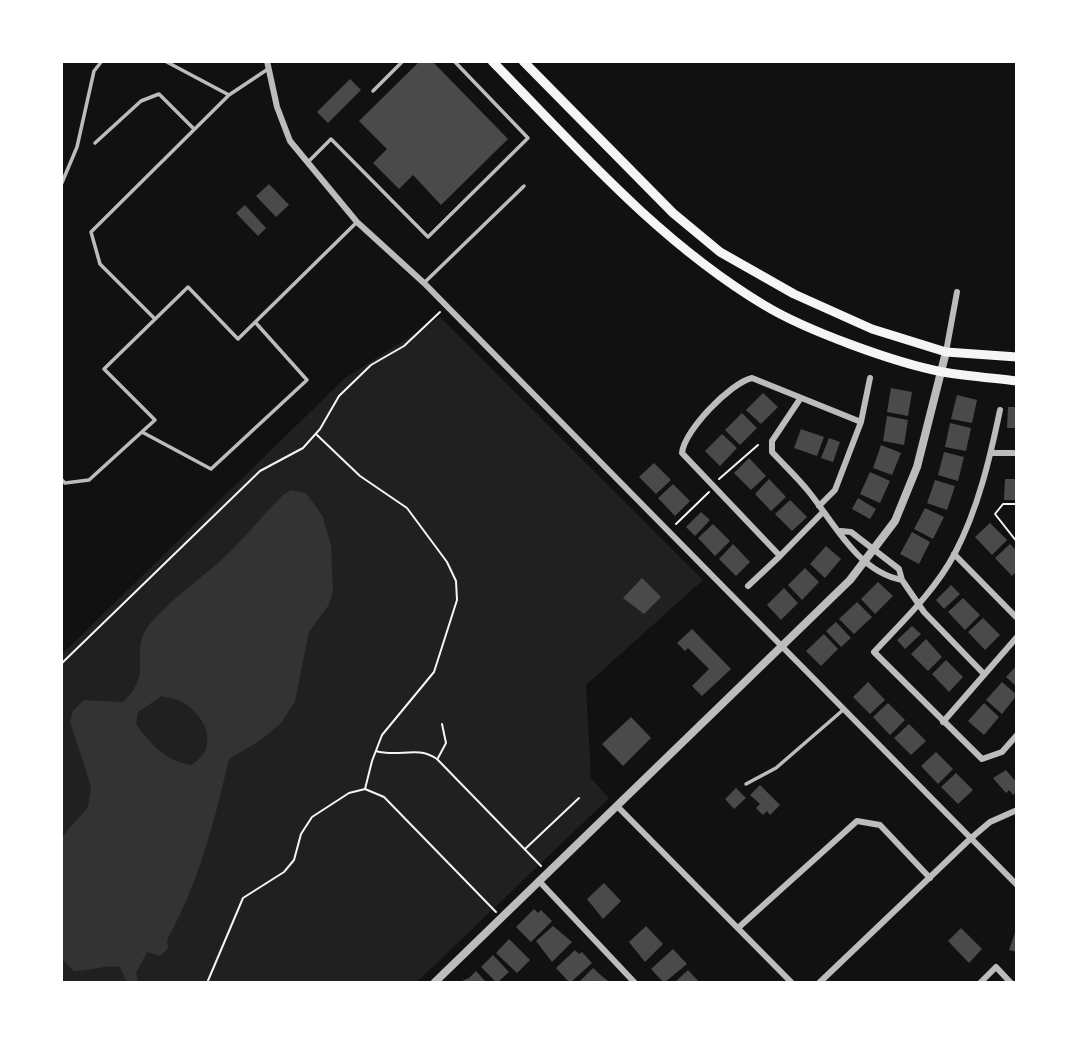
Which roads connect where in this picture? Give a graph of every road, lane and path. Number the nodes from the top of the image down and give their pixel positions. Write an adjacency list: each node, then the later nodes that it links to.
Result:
1 (102, 61): 14 (lane)
2 (165, 61): 10 (lane)
3 (267, 61): 8 (street)
4 (403, 61): 9 (lane)
5 (454, 61): 13 (lane)
6 (492, 61): 24 (main road)
7 (523, 61): 22 (main road)
8 (268, 69): 10 (lane); 13 (street)
9 (373, 91)
10 (229, 95): 11 (lane)
11 (194, 129): 12 (lane); 20 (lane)
12 (95, 143)
13 (307, 162): 16 (street)
14 (61, 185)
15 (524, 186): 17 (lane)
16 (357, 222): 17 (street); 21 (lane)
17 (424, 283): 19 (street)
18 (957, 292): 22 (street)
19 (446, 306): 31 (path); 54 (street)
20 (155, 319): 21 (lane); 30 (lane)
21 (255, 322): 30 (lane)
22 (946, 352): 23 (main road); 24 (street)
23 (1017, 357)
24 (941, 371): 26 (main road); 45 (street)
25 (870, 378): 29 (street)
26 (1017, 381)
27 (800, 399): 29 (street); 41 (street); 47 (street)
28 (1000, 410): 33 (street)
29 (861, 422): 41 (street)
30 (142, 432): 35 (lane)
31 (316, 434): 36 (path); 55 (path)
32 (758, 445): 37 (path)
33 (991, 453): 34 (street); 46 (street)
34 (1017, 453)
35 (61, 479)
36 (370, 482): 38 (path); 61 (path)
37 (716, 482)
38 (366, 488)
39 (710, 492): 42 (path)
40 (1017, 504): 44 (path)
41 (821, 509): 43 (street); 47 (street)
42 (676, 524)
43 (841, 531): 45 (street); 48 (street)
44 (1017, 542)
45 (874, 549): 48 (street); 49 (street)
46 (954, 554): 51 (street); 52 (street)
47 (780, 556): 50 (street)
48 (865, 559): 49 (street); 54 (street)
49 (902, 580): 51 (street)
50 (748, 586)
51 (919, 604): 56 (street); 58 (street)
52 (1017, 618)
53 (1017, 637): 56 (street)
54 (781, 647): 57 (street); 66 (street)
55 (61, 664)
56 (983, 673): 58 (street)
57 (843, 709): 63 (lane); 68 (street)
58 (943, 722): 60 (street)
59 (442, 724): 62 (path)
60 (1017, 734)
61 (376, 751): 62 (path); 64 (path)
62 (437, 759): 69 (path)
63 (746, 784)
64 (365, 789): 74 (path); 76 (path)
65 (579, 798): 69 (path)
66 (617, 806): 72 (street); 75 (street)
67 (1017, 810): 68 (street)
68 (970, 839): 71 (street); 73 (street)
69 (524, 850): 70 (path)
70 (541, 866)
71 (930, 878): 75 (street); 80 (street)
72 (539, 881): 74 (street); 78 (street)
73 (1017, 886)
74 (501, 918): 77 (street)
75 (737, 928): 79 (street)
76 (207, 983)
77 (434, 983)
78 (635, 983)
79 (792, 983)
80 (819, 983)
81 (980, 983): 82 (street)
82 (1011, 983)

